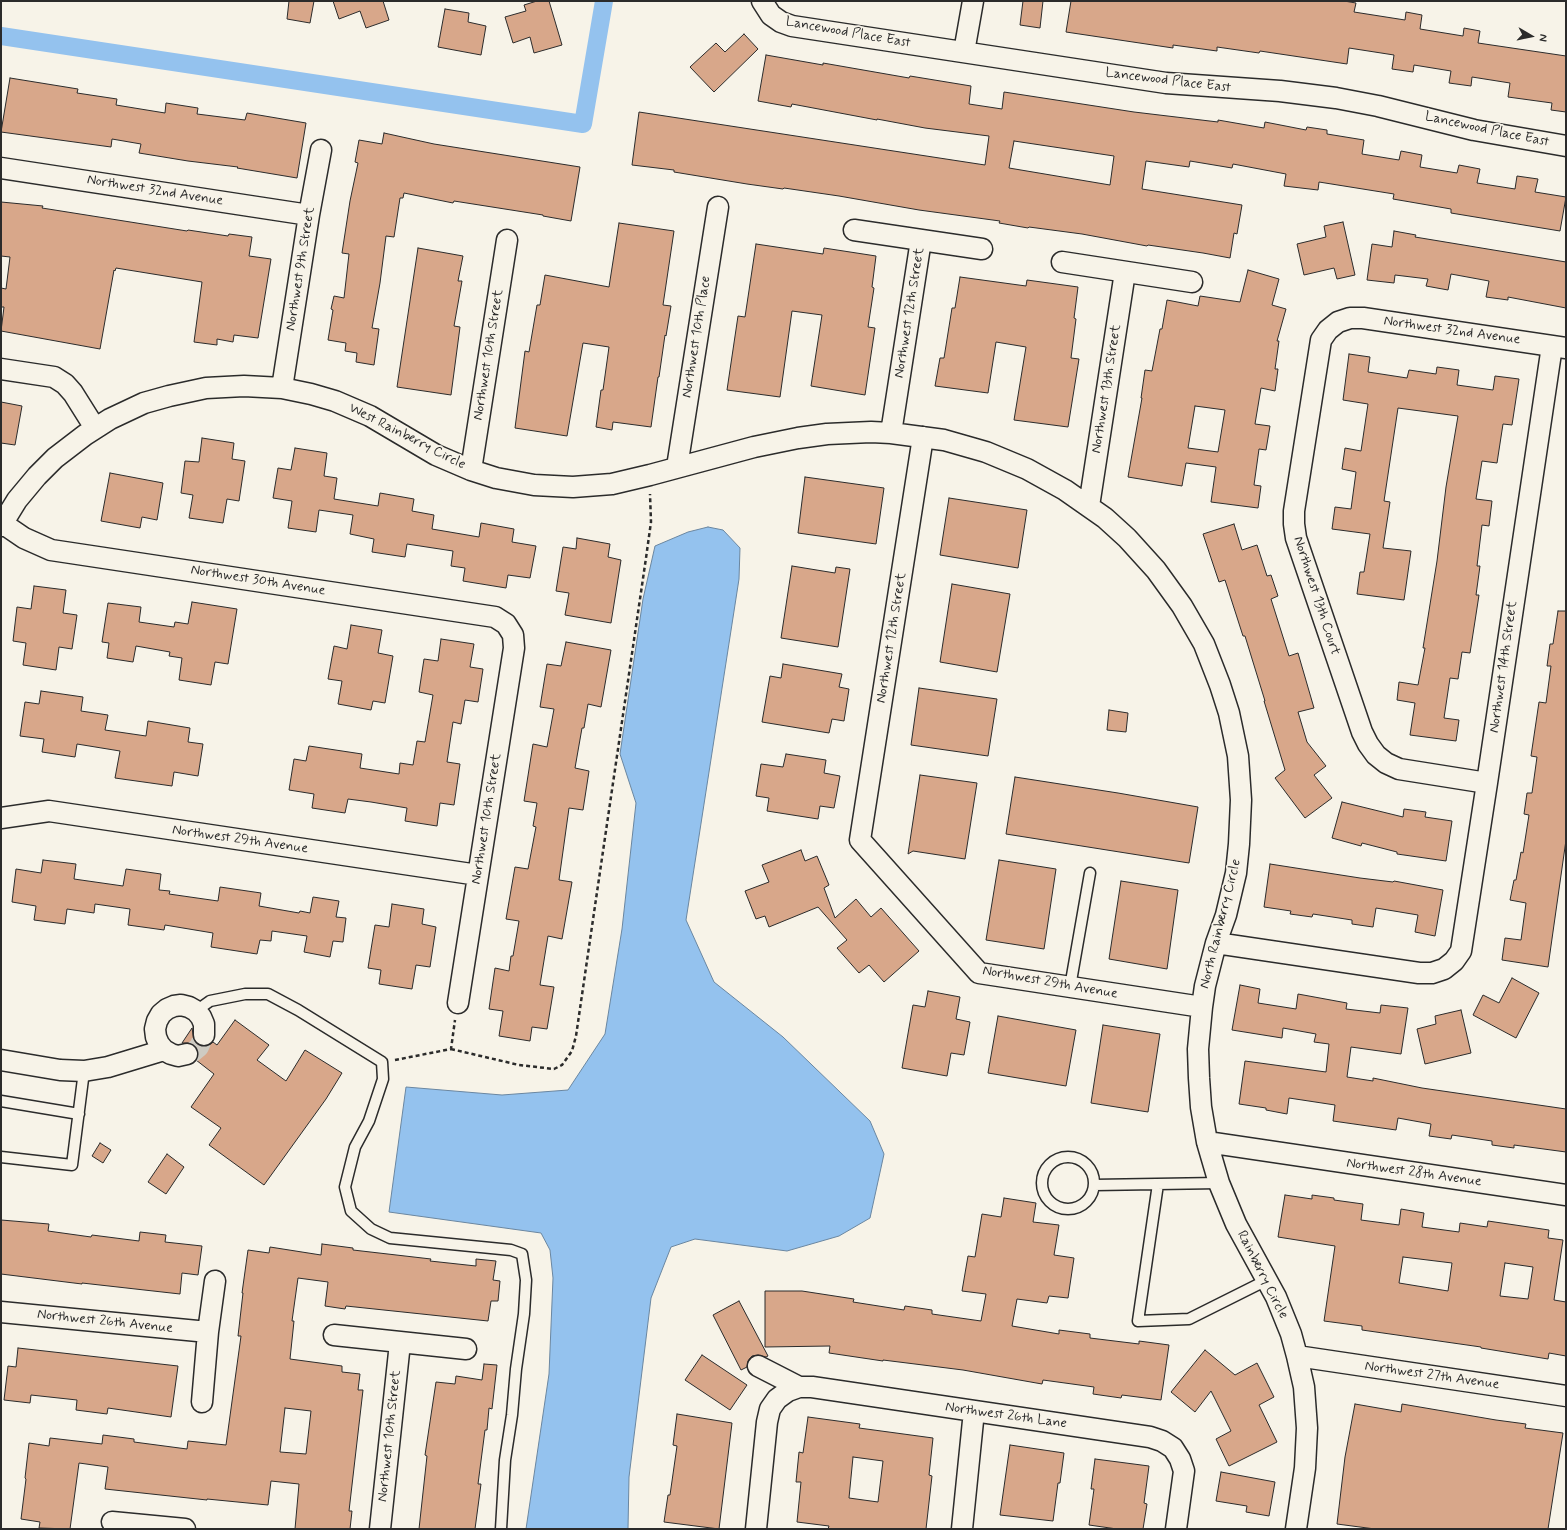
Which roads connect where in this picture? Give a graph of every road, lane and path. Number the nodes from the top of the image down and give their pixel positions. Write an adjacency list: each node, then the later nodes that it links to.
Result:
1 (973, 1): 3 (street)
2 (766, 8): 3 (street, Lancewood Place East)
3 (964, 52): 4 (street, Lancewood Place East)
4 (1566, 146)
5 (321, 150): 8 (street, Northwest 9th Street)
6 (1, 168): 8 (street, Northwest 32nd Avenue)
7 (718, 207): 23 (street, Northwest 10th Place)
8 (309, 215): 19 (street, Northwest 9th Street)
9 (854, 230): 11 (street)
10 (507, 240): 24 (street, Northwest 10th Street)
11 (921, 240): 12 (street); 21 (street, Northwest 12th Street)
12 (982, 250)
13 (1062, 262): 14 (street)
14 (1125, 272): 15 (street); 26 (street, Northwest 13th Street)
15 (1192, 282)
16 (1338, 322): 17 (street, Northwest 32nd Avenue); 29 (street, Northwest 13th Court)
17 (1559, 347): 29 (street, Northwest 14th Street)
18 (1, 369): 20 (street)
19 (282, 388): 20 (street, West Rainberry Circle); 24 (street, West Rainberry Circle)
20 (95, 428): 27 (street, West Rainberry Circle)
21 (891, 433): 22 (street, North Rainberry Circle); 23 (street, North Rainberry Circle)
22 (923, 436): 26 (street, North Rainberry Circle); 31 (street, Northwest 12th Street)
23 (677, 467): 25 (street, West Rainberry Circle)
24 (471, 470): 25 (street, West Rainberry Circle)
25 (650, 475): 40 (path)
26 (1089, 506): 34 (street, North Rainberry Circle)
27 (2, 524): 28 (street, Northwest 30th Avenue)
28 (513, 635): 33 (street, Northwest 10th Street)
29 (1487, 783): 34 (street, Northwest 14th Street)
30 (1, 818): 33 (street, Northwest 29th Avenue)
31 (860, 840): 35 (street, Northwest 29th Avenue)
32 (1090, 873): 35 (lane)
33 (478, 876): 36 (street, Northwest 10th Street)
34 (1216, 943): 37 (street, North Rainberry Circle)
35 (1070, 987): 37 (street, Northwest 29th Avenue)
36 (458, 1003): 40 (path)
37 (1202, 1007): 48 (street, North Rainberry Circle)
38 (196, 1011): 39 (street); 41 (street); 44 (lane)
39 (204, 1036)
40 (451, 1049): 44 (path)
41 (164, 1050): 42 (street); 45 (street)
42 (187, 1054)
43 (1, 1060): 45 (street)
44 (382, 1062): 70 (lane)
45 (84, 1071): 47 (lane)
46 (1, 1101): 47 (lane)
47 (79, 1114): 49 (lane)
48 (1207, 1142): 50 (street, Rainberry Circle); 53 (street, Northwest 28th Avenue)
49 (1, 1157)
50 (1219, 1183): 52 (lane); 54 (street, Rainberry Circle)
51 (1094, 1184): 51 (lane); 52 (lane)
52 (1158, 1184): 54 (lane)
53 (1566, 1195)
54 (1267, 1280): 61 (street, Rainberry Circle)
55 (215, 1281): 57 (street)
56 (1, 1312): 57 (street, Northwest 26th Avenue)
57 (208, 1332): 65 (street)
58 (334, 1335): 59 (street)
59 (400, 1343): 60 (street); 69 (street, Northwest 10th Street)
60 (466, 1350)
61 (1298, 1356): 64 (street, Northwest 27th Avenue); 74 (street, Rainberry Circle)
62 (758, 1366): 63 (street, Northwest 26th Lane)
63 (799, 1387): 66 (street, Northwest 26th Lane); 71 (street)
64 (1566, 1396)
65 (202, 1402)
66 (974, 1411): 72 (street); 73 (street, Northwest 26th Lane)
67 (112, 1522): 68 (street)
68 (184, 1529)
69 (380, 1529)
70 (501, 1529)
71 (756, 1529)
72 (962, 1529)
73 (1176, 1529)
74 (1296, 1529)

